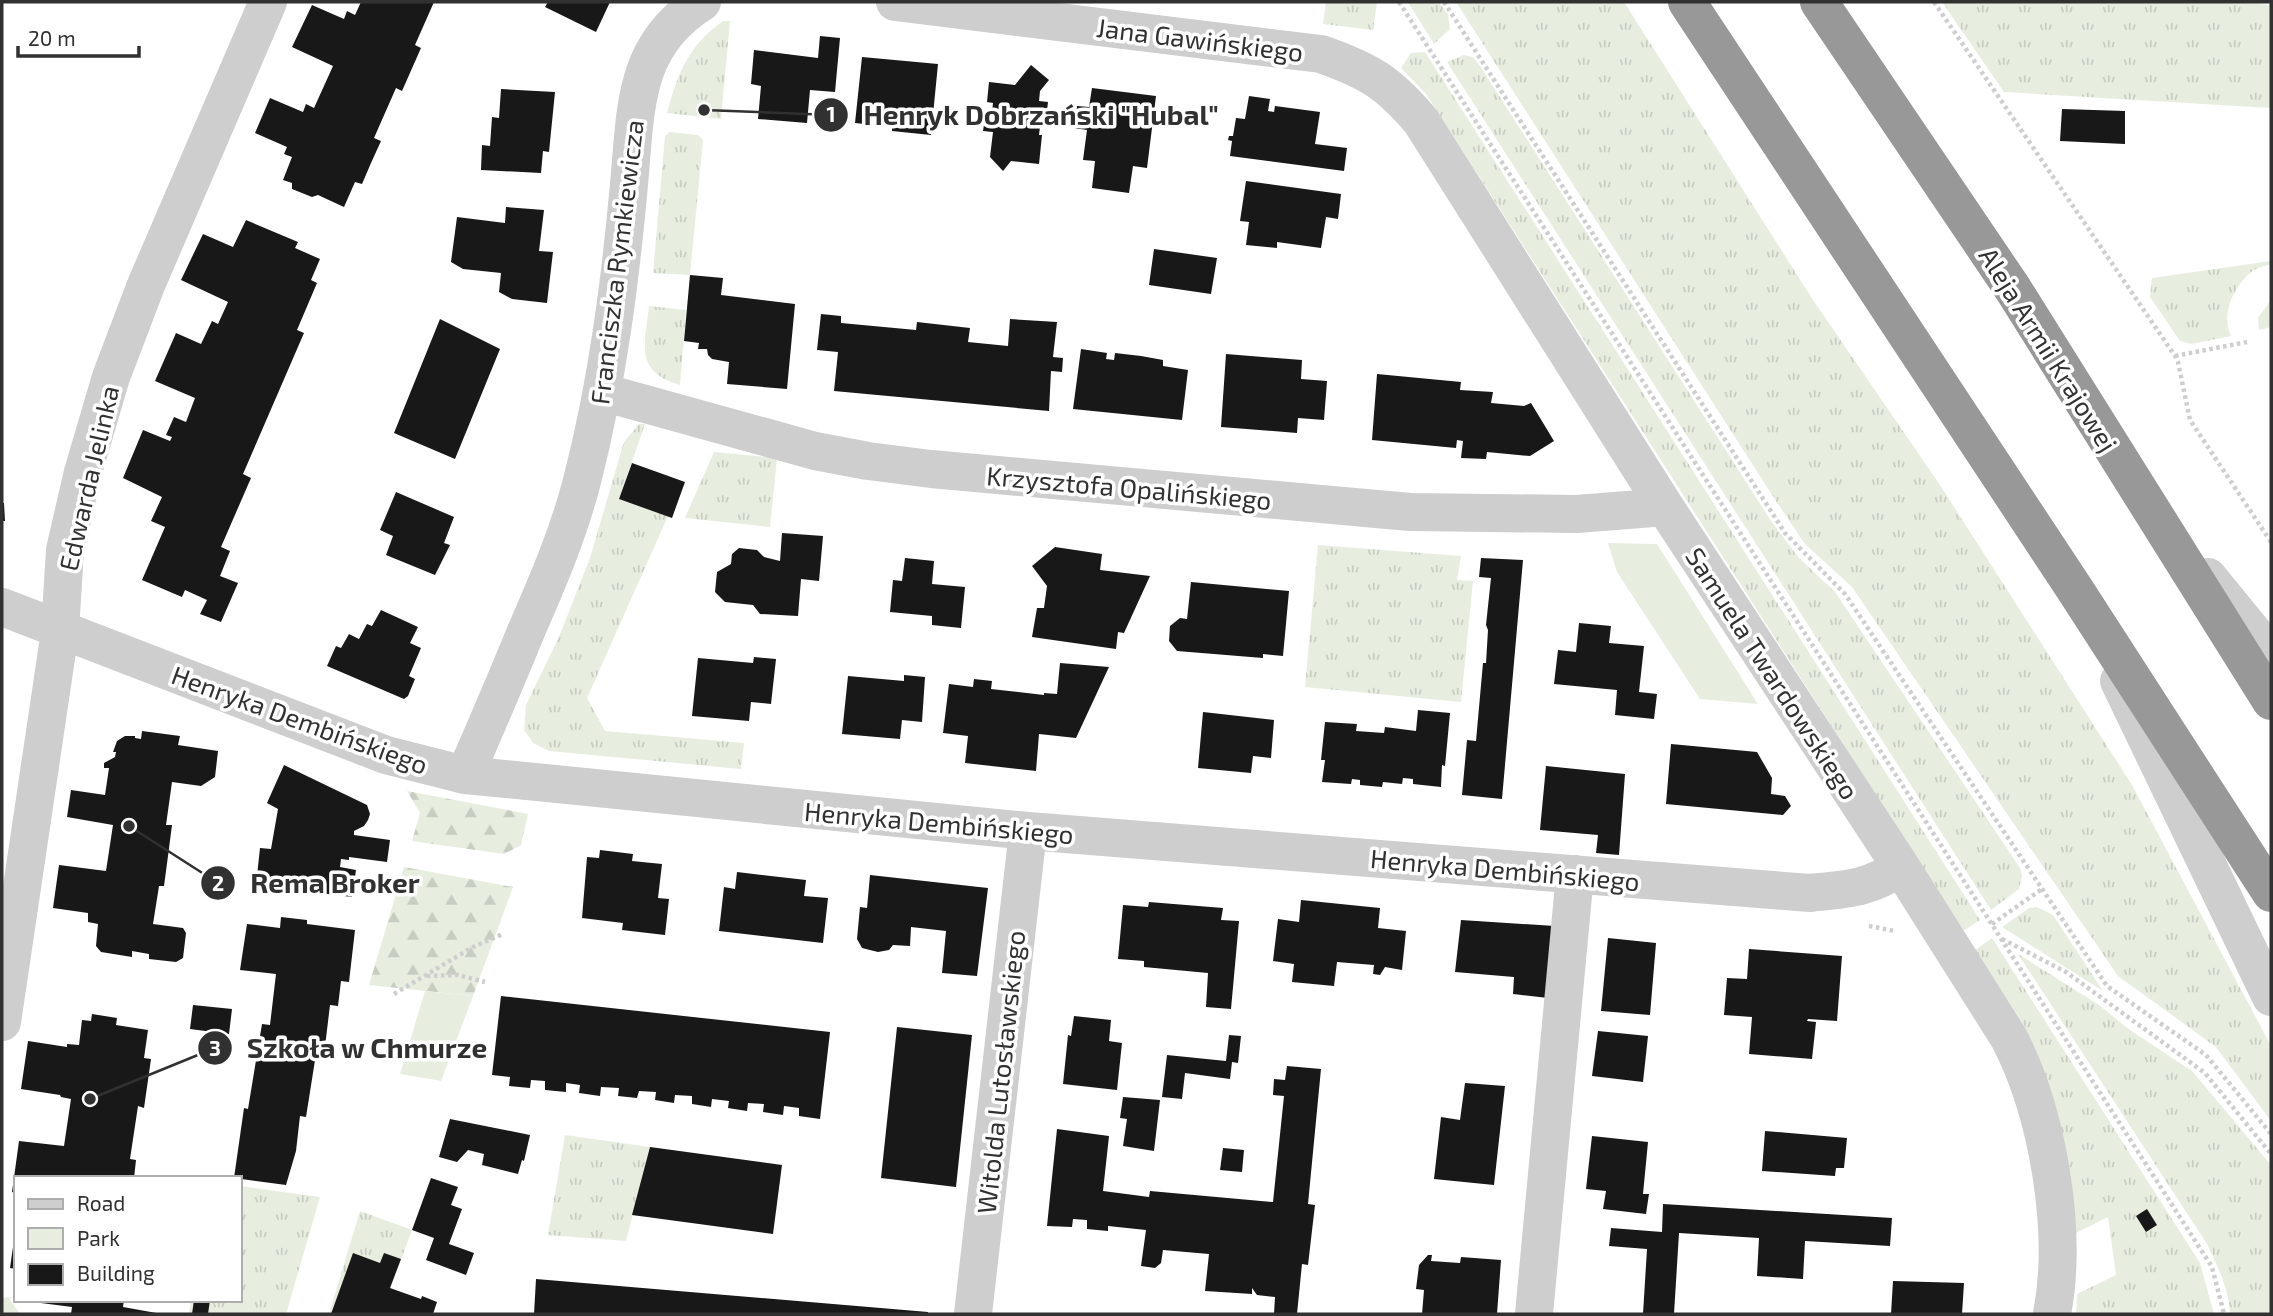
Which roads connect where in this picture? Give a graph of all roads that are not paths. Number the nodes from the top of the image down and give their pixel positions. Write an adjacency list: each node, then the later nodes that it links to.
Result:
1 (268, 2): 12 (street, Edwarda Jelinka)
2 (702, 2): 7 (street, Franciszka Rymkiewicza)
3 (895, 2): 6 (street, Jana Gawińskiego)
4 (1687, 2): 10 (highway)
5 (1819, 2): 8 (highway, Aleja Armii Krajowej)
6 (1375, 77): 9 (street, Samuela Twardowskiego)
7 (603, 393): 9 (street, Krzysztofa Opalińskiego); 15 (street, Franciszka Rymkiewicza)
8 (2144, 498): 13 (street); 14 (highway, Aleja Armii Krajowej)
9 (1665, 507): 17 (street, Samuela Twardowskiego)
10 (2074, 588): 19 (highway); 20 (street)
11 (2, 607): 12 (street, Henryka Dembińskiego)
12 (60, 631): 15 (street, Henryka Dembińskiego); 21 (street, Edwarda Jelinka)
13 (2271, 654)
14 (2271, 701)
15 (465, 775): 16 (street, Henryka Dembińskiego)
16 (1028, 831): 18 (street, Henryka Dembińskiego); 22 (street, Witolda Lutosławskiego)
17 (1901, 867): 18 (street, Henryka Dembińskiego); 24 (street, Samuela Twardowskiego)
18 (1575, 874): 23 (street)
19 (2271, 893)
20 (2271, 997)
21 (2, 1022)
22 (973, 1314)
23 (1534, 1314)
24 (2052, 1314)

